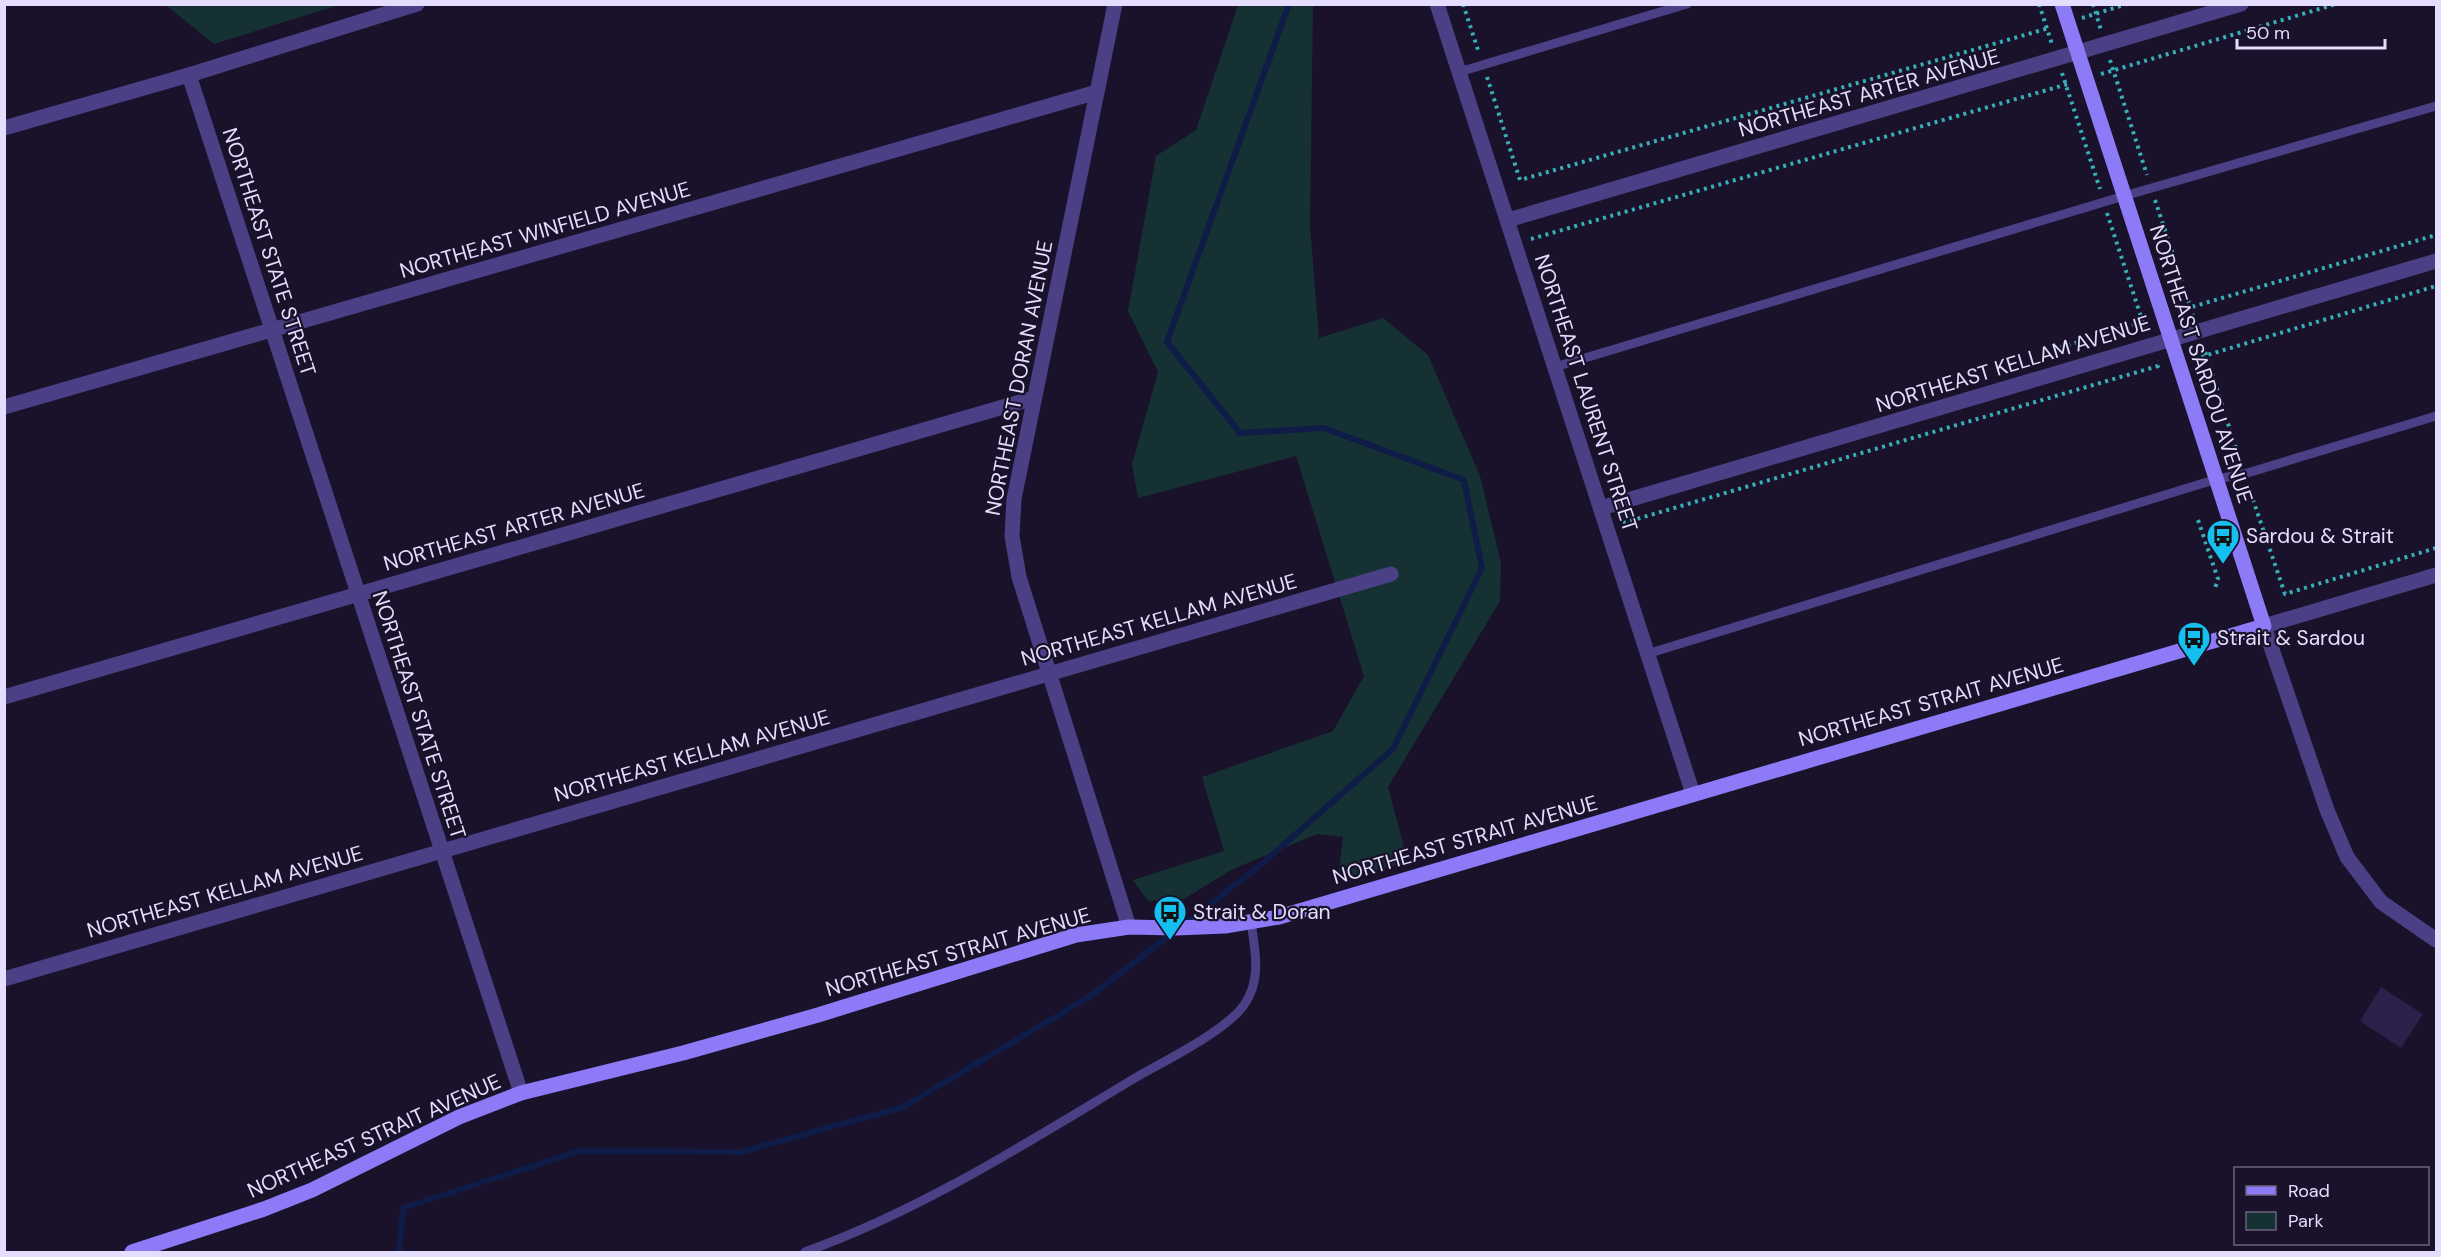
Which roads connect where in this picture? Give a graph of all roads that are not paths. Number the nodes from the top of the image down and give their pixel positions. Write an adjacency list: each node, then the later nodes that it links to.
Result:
1 (417, 4): 9 (street)
2 (1115, 4): 10 (street, NORTHEAST DORAN AVENUE)
3 (1437, 4): 8 (street, NORTHEAST LAURENT STREET)
4 (1688, 4): 8 (lane)
5 (2062, 4): 7 (main road, NORTHEAST SARDOU AVENUE)
6 (2241, 4): 7 (street, NORTHEAST ARTER AVENUE)
7 (2079, 54): 13 (main road, NORTHEAST SARDOU AVENUE); 14 (street, NORTHEAST ARTER AVENUE)
8 (1459, 72): 14 (street, NORTHEAST LAURENT STREET)
9 (189, 75): 12 (street); 16 (street, NORTHEAST STATE STREET)
10 (1097, 92): 16 (street, NORTHEAST WINFIELD AVENUE); 19 (street, NORTHEAST DORAN AVENUE)
11 (2436, 106): 13 (lane)
12 (4, 128)
13 (2124, 196): 17 (main road, NORTHEAST SARDOU AVENUE); 18 (lane)
14 (1508, 220): 18 (street, NORTHEAST LAURENT STREET)
15 (2436, 261): 17 (street, NORTHEAST KELLAM AVENUE)
16 (272, 330): 20 (street, NORTHEAST WINFIELD AVENUE); 26 (street, NORTHEAST STATE STREET)
17 (2171, 339): 22 (main road, NORTHEAST SARDOU AVENUE); 23 (street, NORTHEAST KELLAM AVENUE)
18 (1555, 367): 23 (street, NORTHEAST LAURENT STREET)
19 (1034, 398): 26 (street, NORTHEAST ARTER AVENUE); 29 (street, NORTHEAST DORAN AVENUE)
20 (4, 407)
21 (2436, 416): 22 (lane)
22 (2217, 480): 27 (main road, NORTHEAST SARDOU AVENUE); 28 (lane)
23 (1601, 508): 28 (street, NORTHEAST LAURENT STREET)
24 (1391, 574): 29 (street, NORTHEAST KELLAM AVENUE)
25 (2436, 575): 27 (street, NORTHEAST STRAIT AVENUE)
26 (358, 594): 30 (street, NORTHEAST ARTER AVENUE); 32 (street, NORTHEAST STATE STREET)
27 (2264, 626): 31 (main road, NORTHEAST STRAIT AVENUE); 35 (street, NORTHEAST SARDOU AVENUE)
28 (1647, 654): 31 (street, NORTHEAST LAURENT STREET)
29 (1049, 674): 32 (street, NORTHEAST KELLAM AVENUE); 34 (street, NORTHEAST DORAN AVENUE)
30 (4, 697)
31 (1693, 794): 33 (main road, NORTHEAST STRAIT AVENUE)
32 (442, 851): 36 (street, NORTHEAST KELLAM AVENUE); 37 (street, NORTHEAST STATE STREET)
33 (1251, 922): 34 (main road, NORTHEAST STRAIT AVENUE); 39 (lane)
34 (1130, 927): 37 (main road, NORTHEAST STRAIT AVENUE)
35 (2436, 940)
36 (4, 979)
37 (520, 1093): 38 (main road, NORTHEAST STRAIT AVENUE)
38 (132, 1252)
39 (805, 1252)

